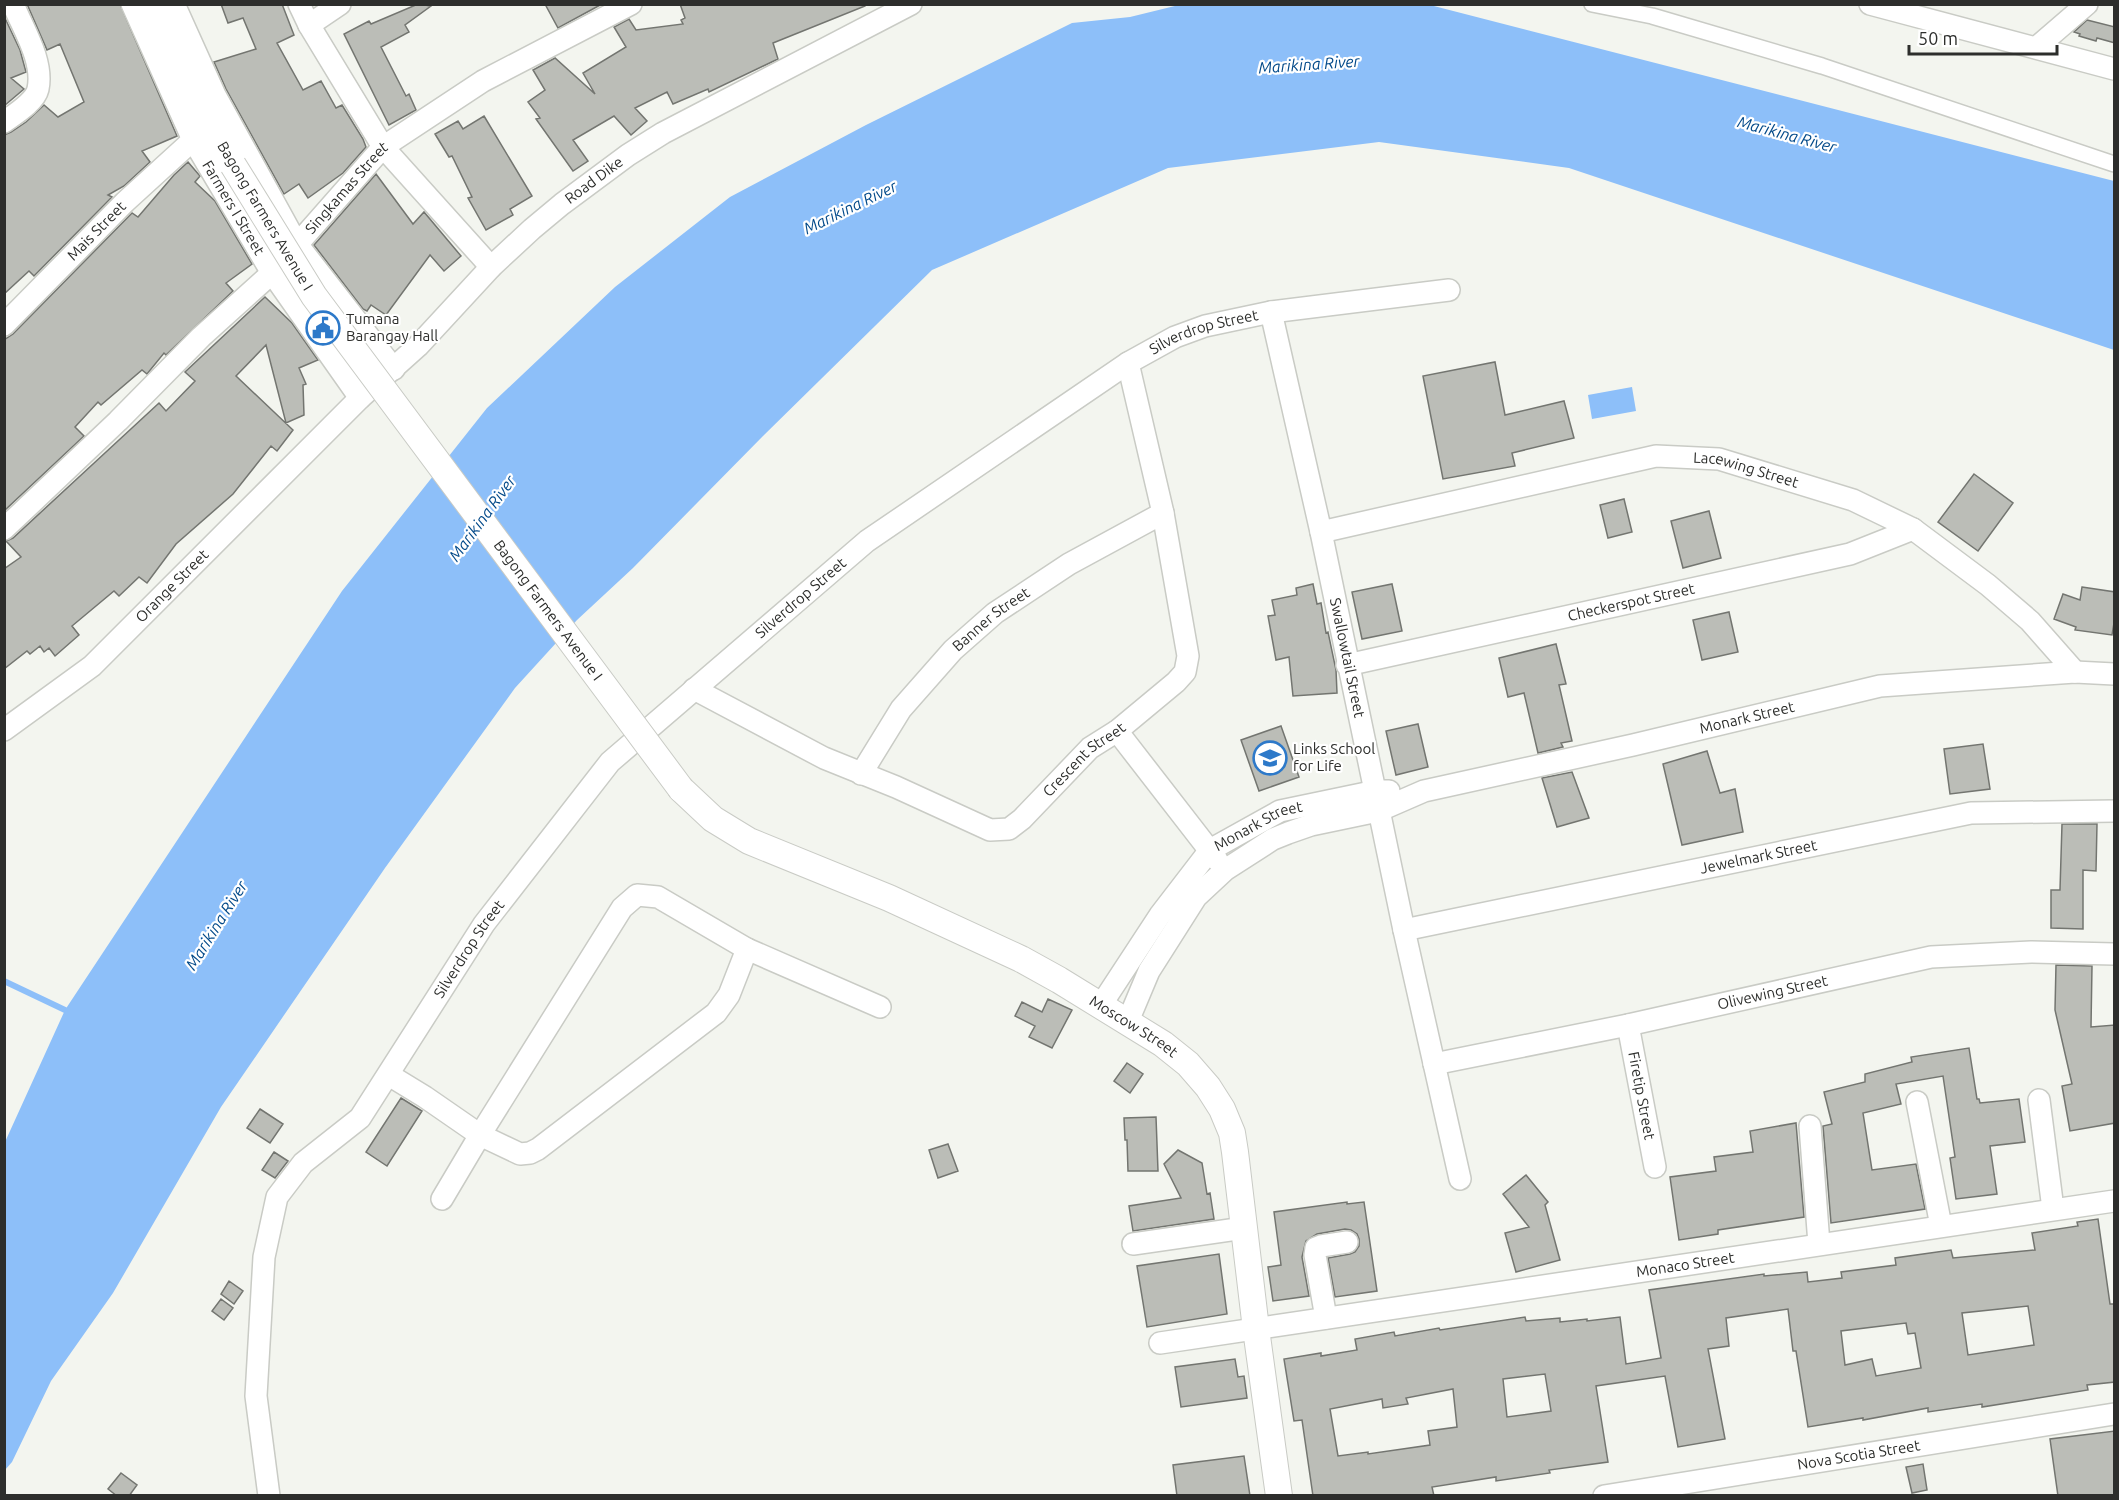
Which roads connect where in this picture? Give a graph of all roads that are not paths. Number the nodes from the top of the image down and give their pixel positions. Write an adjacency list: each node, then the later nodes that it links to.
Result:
1 (13, 4): 15 (street)
2 (132, 4): 16 (street, Farmers I Street)
3 (153, 4): 40 (street, Bagong Farmers Avenue I, bridge)
4 (174, 4): 19 (street)
5 (299, 4): 12 (street)
6 (340, 4): 12 (street)
7 (631, 4): 17 (street, Singkamas Street)
8 (911, 4): 20 (street, Road Dike)
9 (1592, 4): 18 (street)
10 (1870, 4): 13 (street)
11 (2087, 4): 13 (street)
12 (309, 25): 17 (street)
13 (2037, 47): 14 (street)
14 (2115, 69)
15 (4, 122)
16 (193, 140): 21 (street, Farmers I Street); 24 (street, Mais Street)
17 (383, 147): 19 (street, Singkamas Street); 20 (street)
18 (2115, 164)
19 (297, 243): 21 (street, Singkamas Street); 26 (street)
20 (491, 267): 26 (street, Road Dike)
21 (272, 273): 27 (street, Farmers I Street); 30 (street, Singkamas Street)
22 (1449, 290): 23 (street, Silverdrop Street)
23 (1271, 312): 25 (street, Silverdrop Street); 32 (street, Swallowtail Street)
24 (4, 324)
25 (1128, 363): 29 (street, Crescent Street); 36 (street, Silverdrop Street)
26 (394, 369): 27 (street, Road Dike)
27 (360, 398): 28 (street, Road Dike)
28 (330, 429): 37 (street, Orange Street)
29 (1163, 513): 38 (street, Crescent Street); 39 (street, Banner Street)
30 (4, 529)
31 (1913, 529): 32 (street, Lacewing Street); 33 (street, Checkerspot Street); 34 (street, Lacewing Street)
32 (1321, 532): 33 (street, Swallowtail Street)
33 (1347, 665): 41 (street, Swallowtail Street)
34 (2075, 672): 35 (street); 41 (street, Monark Street)
35 (2115, 674)
36 (694, 689): 39 (street, Crescent Street); 55 (street, Silverdrop Street)
37 (4, 730)
38 (1118, 731): 39 (street, Crescent Street); 45 (street)
39 (861, 774)
40 (681, 789): 50 (street, Moscow Street)
41 (1377, 801): 42 (street, Monark Street); 44 (street, Monark Street); 47 (street, Swallowtail Street)
42 (1280, 811): 44 (street); 45 (street, Monark Street)
43 (2115, 811): 47 (street, Jewelmark Street)
44 (1288, 833): 46 (street, Monark Street)
45 (1210, 850): 46 (street); 50 (street, Monark Street)
46 (1225, 870): 52 (street, Monark Street)
47 (1404, 930): 54 (street, Swallowtail Street)
48 (747, 949): 51 (street); 59 (street); 59 (street)
49 (2115, 954): 53 (street, Olivewing Street)
50 (1101, 1005): 52 (street, Moscow Street)
51 (880, 1007)
52 (1128, 1021): 66 (street, Moscow Street)
53 (1628, 1025): 54 (street, Olivewing Street); 60 (street, Firetip Street)
54 (1434, 1065): 61 (street, Swallowtail Street)
55 (389, 1075): 59 (street); 74 (street, Silverdrop Street)
56 (2039, 1100): 64 (street)
57 (1917, 1102): 65 (street)
58 (1810, 1126): 69 (street)
59 (480, 1135): 62 (street)
60 (1655, 1167)
61 (1460, 1179)
62 (442, 1199)
63 (2115, 1201): 64 (street, Monaco Street)
64 (2053, 1209): 65 (street, Monaco Street)
65 (1941, 1226): 69 (street, Monaco Street)
66 (1244, 1228): 68 (street); 71 (street, Moscow Street)
67 (1347, 1242): 70 (street)
68 (1133, 1244)
69 (1819, 1244): 70 (street, Monaco Street)
70 (1326, 1318): 71 (street, Monaco Street)
71 (1256, 1329): 72 (street, Monaco Street); 75 (street, Moscow Street)
72 (1160, 1343)
73 (2115, 1414): 76 (street, Nova Scotia Street)
74 (269, 1496)
75 (1279, 1496)
76 (1604, 1496)

